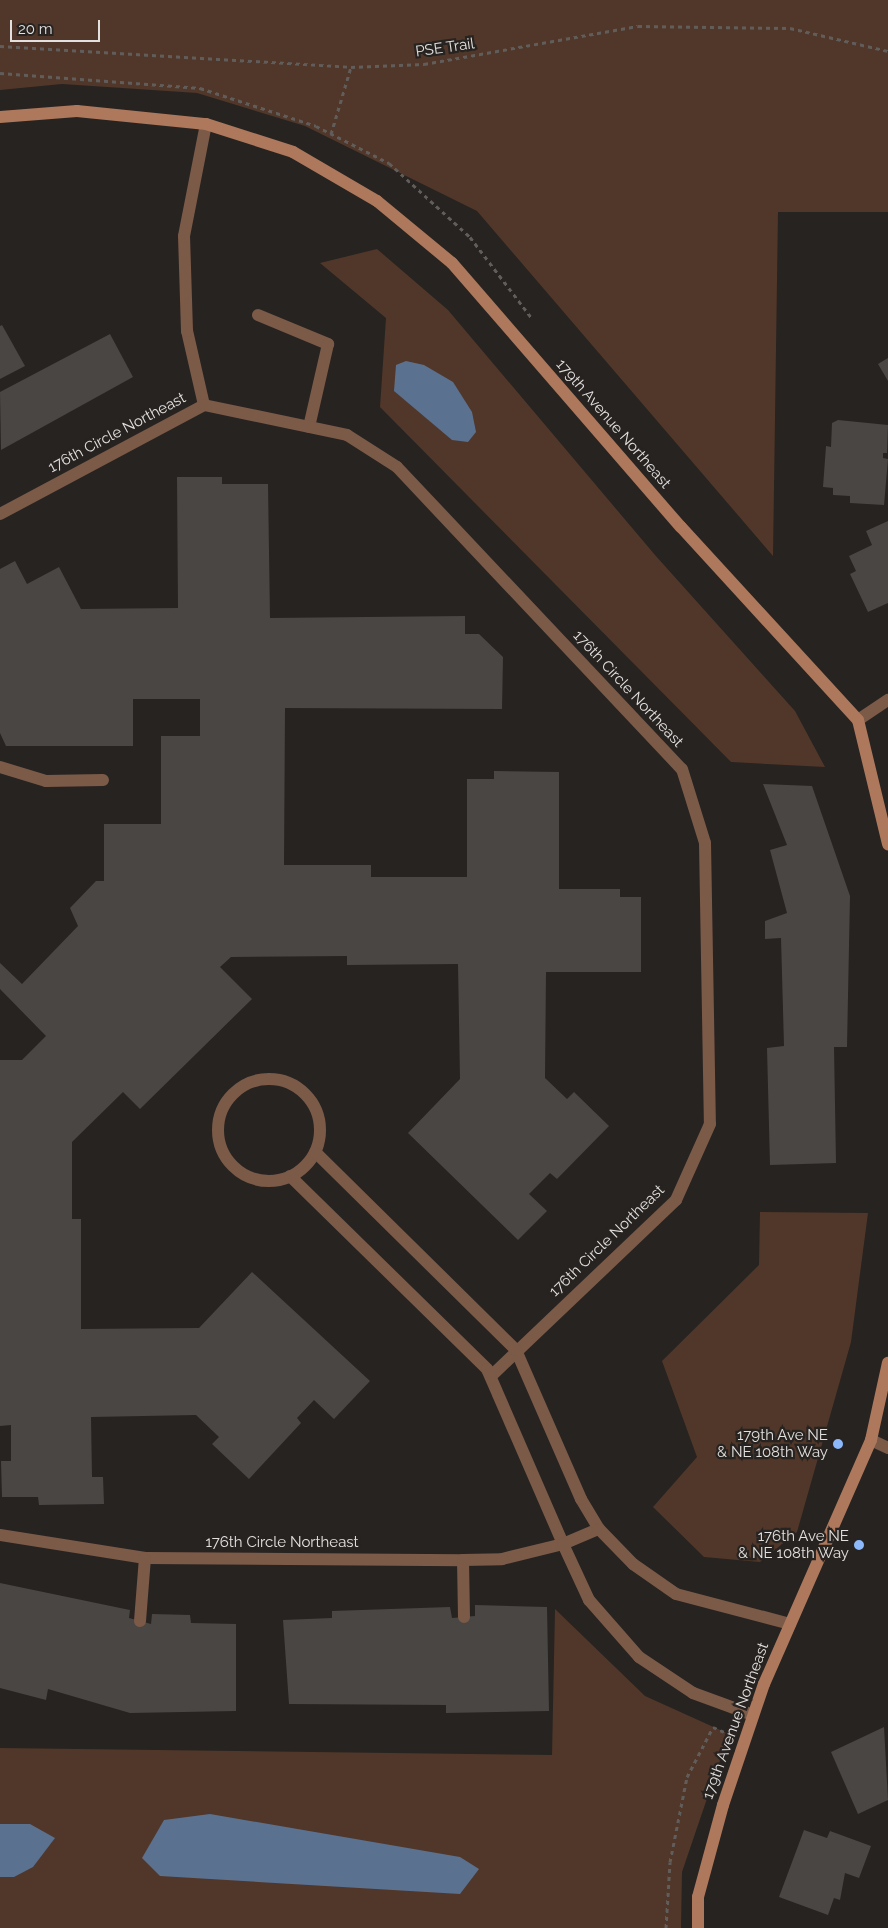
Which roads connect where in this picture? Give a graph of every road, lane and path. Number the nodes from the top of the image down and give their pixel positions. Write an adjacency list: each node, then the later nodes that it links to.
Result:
1 (0, 46): 3 (path, PSE Trail)
2 (888, 51): 3 (path, PSE Trail)
3 (351, 67): 6 (path)
4 (0, 117): 5 (street, 179th Avenue Northeast)
5 (206, 124): 8 (street); 12 (street, 179th Avenue Northeast)
6 (332, 134)
7 (258, 315): 9 (street)
8 (204, 405): 9 (street, 176th Circle Northeast); 10 (street, 176th Circle Northeast)
9 (309, 427): 18 (street, 176th Circle Northeast)
10 (0, 514)
11 (888, 700): 12 (street)
12 (858, 720): 15 (street, 179th Avenue Northeast)
13 (0, 767): 14 (street)
14 (104, 780)
15 (888, 844)
16 (315, 1152): 17 (street); 17 (street); 18 (street)
17 (290, 1176): 20 (street)
18 (516, 1350): 20 (street, 176th Circle Northeast); 23 (street)
19 (888, 1363): 21 (street, 179th Avenue Northeast)
20 (491, 1376): 25 (street)
21 (871, 1440): 22 (street); 30 (street, 179th Avenue Northeast)
22 (888, 1448)
23 (599, 1529): 25 (street, 176th Circle Northeast); 30 (street)
24 (0, 1535): 26 (street, 176th Circle Northeast)
25 (563, 1544): 27 (street, 176th Circle Northeast); 31 (street)
26 (145, 1558): 27 (street, 176th Circle Northeast); 29 (street)
27 (463, 1560): 28 (street)
28 (464, 1617)
29 (140, 1621)
30 (790, 1624): 31 (street, 179th Avenue Northeast)
31 (753, 1715): 32 (street, 179th Avenue Northeast)
32 (745, 1741): 33 (path); 34 (street, 179th Avenue Northeast)
33 (666, 1928)
34 (698, 1928)

